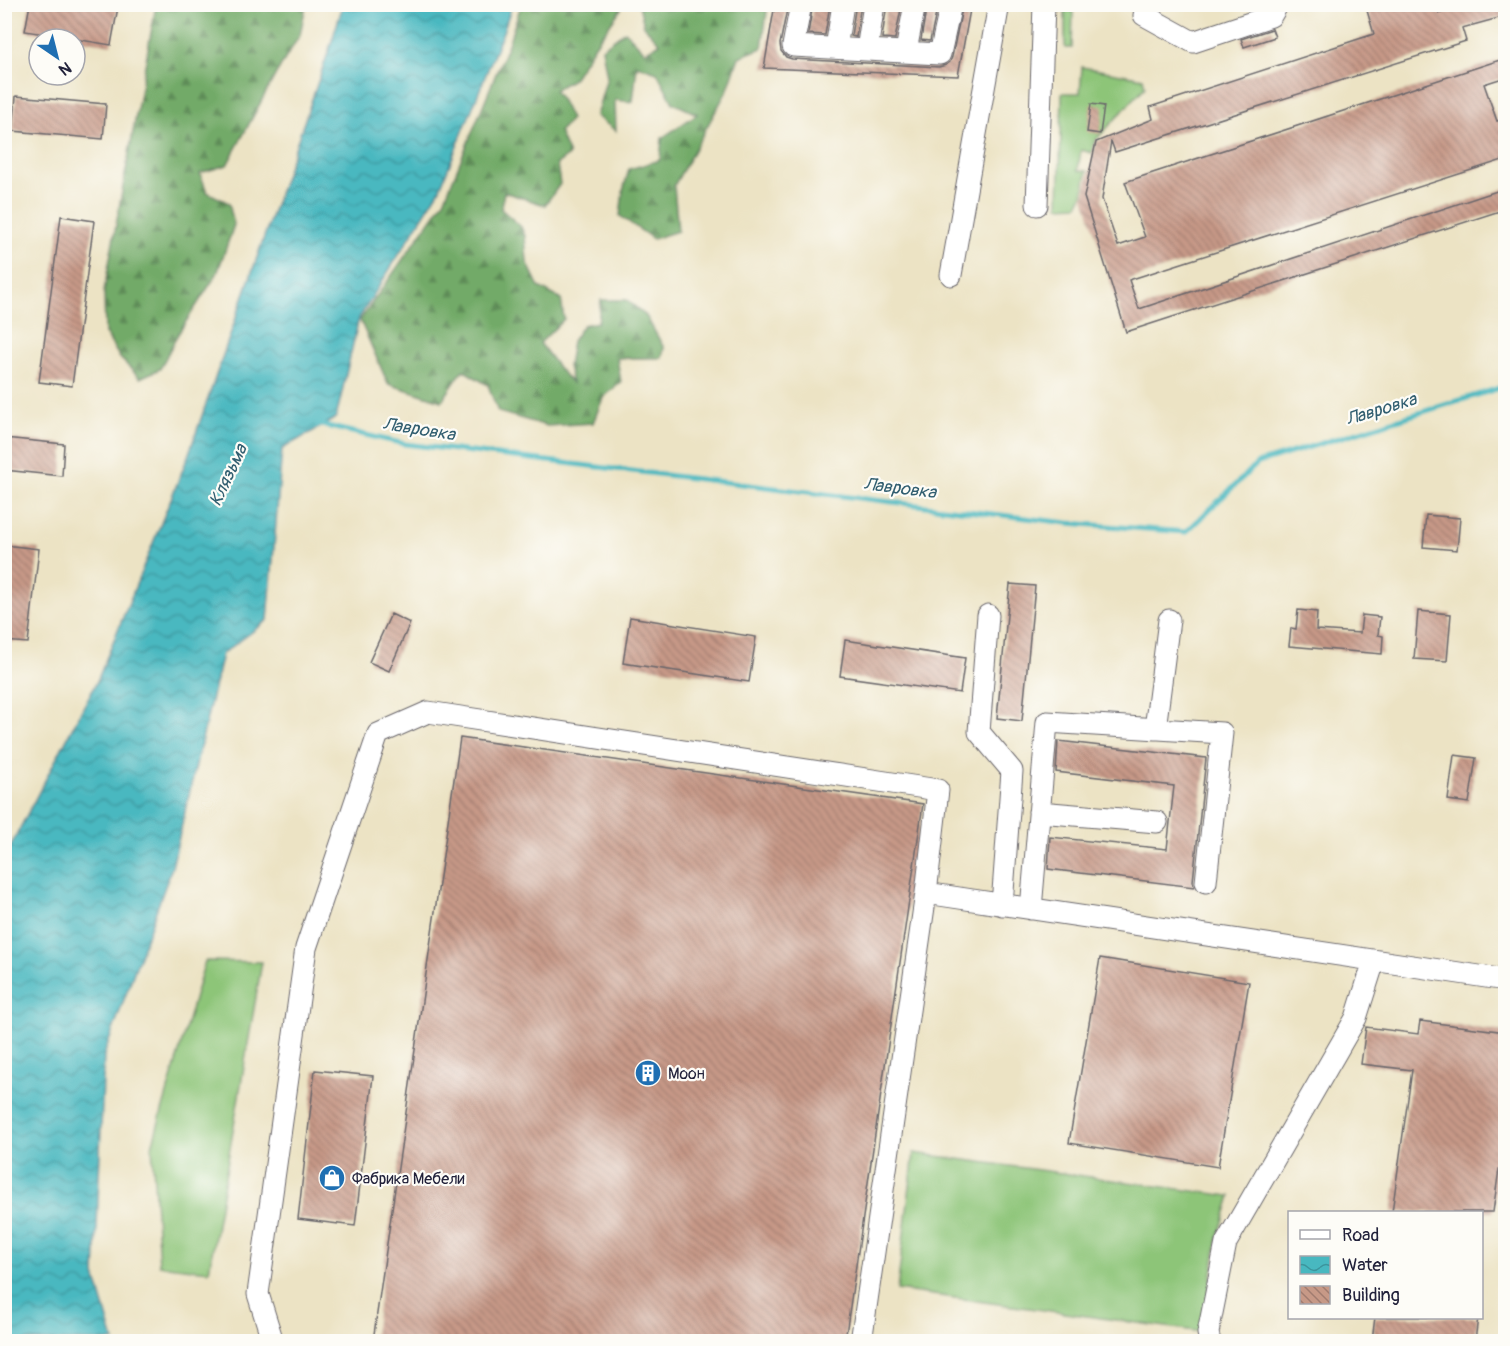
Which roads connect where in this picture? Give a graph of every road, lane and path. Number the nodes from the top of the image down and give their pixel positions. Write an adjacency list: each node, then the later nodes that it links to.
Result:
1 (801, 4): 11 (street)
2 (843, 4): 11 (street)
3 (874, 4): 12 (street)
4 (915, 4): 13 (street)
5 (951, 4): 13 (street)
6 (999, 4): 15 (street)
7 (1044, 4): 14 (street)
8 (1278, 4): 9 (street)
9 (1258, 13): 10 (street)
10 (1144, 15)
11 (836, 48): 12 (street)
12 (867, 50): 13 (street)
13 (906, 51)
14 (1037, 205)
15 (951, 275)
16 (988, 615): 23 (street)
17 (1169, 620): 18 (street)
18 (1155, 729): 19 (street); 21 (street)
19 (1039, 812): 20 (street); 24 (street)
20 (1157, 822)
21 (1206, 882)
22 (926, 894): 23 (street); 27 (street); 28 (street)
23 (1002, 905): 24 (street)
24 (1031, 909): 25 (street)
25 (1374, 961): 26 (street); 29 (street)
26 (1506, 980)
27 (273, 1341)
28 (861, 1341)
29 (1210, 1341)

